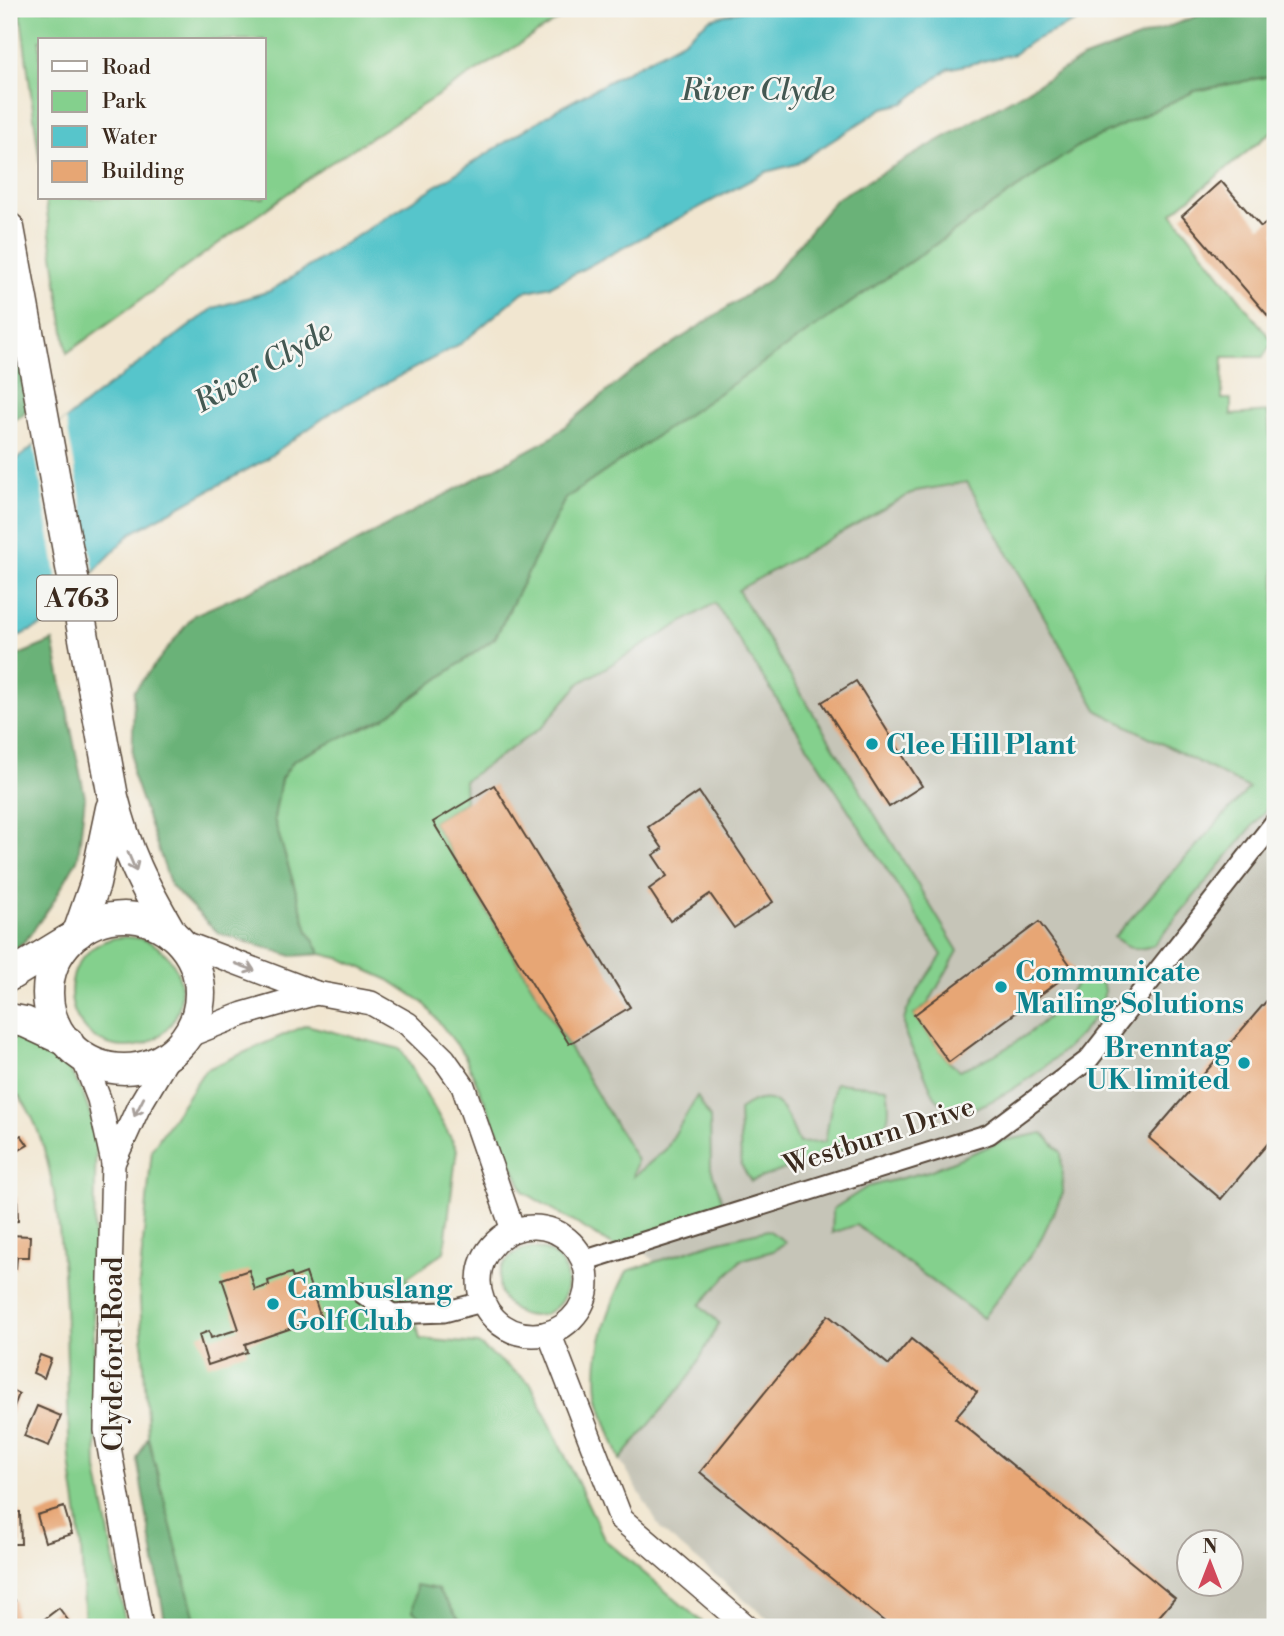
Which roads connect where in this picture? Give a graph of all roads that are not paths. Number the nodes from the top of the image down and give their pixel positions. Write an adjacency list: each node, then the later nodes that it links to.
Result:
1 (9, 228): 2 (main road, A763)
2 (113, 797): 4 (main road, A763); 5 (main road, A763, one-way to 5)
3 (1275, 822): 13 (street, Westburn Drive)
4 (73, 936): 5 (main road); 6 (main road); 10 (main road)
5 (177, 938): 7 (street, one-way to 7); 9 (main road)
6 (9, 976)
7 (316, 993): 9 (street); 12 (street)
8 (9, 1019): 10 (main road)
9 (178, 1045): 10 (main road); 11 (street, Clydeford Road, one-way to 11)
10 (75, 1049): 11 (street, Clydeford Road)
11 (113, 1163): 17 (street, Clydeford Road)
12 (513, 1230): 13 (street); 15 (street)
13 (583, 1261): 16 (street)
14 (362, 1293): 15 (street)
15 (482, 1302): 16 (street)
16 (549, 1333): 18 (street)
17 (141, 1627)
18 (747, 1627)

